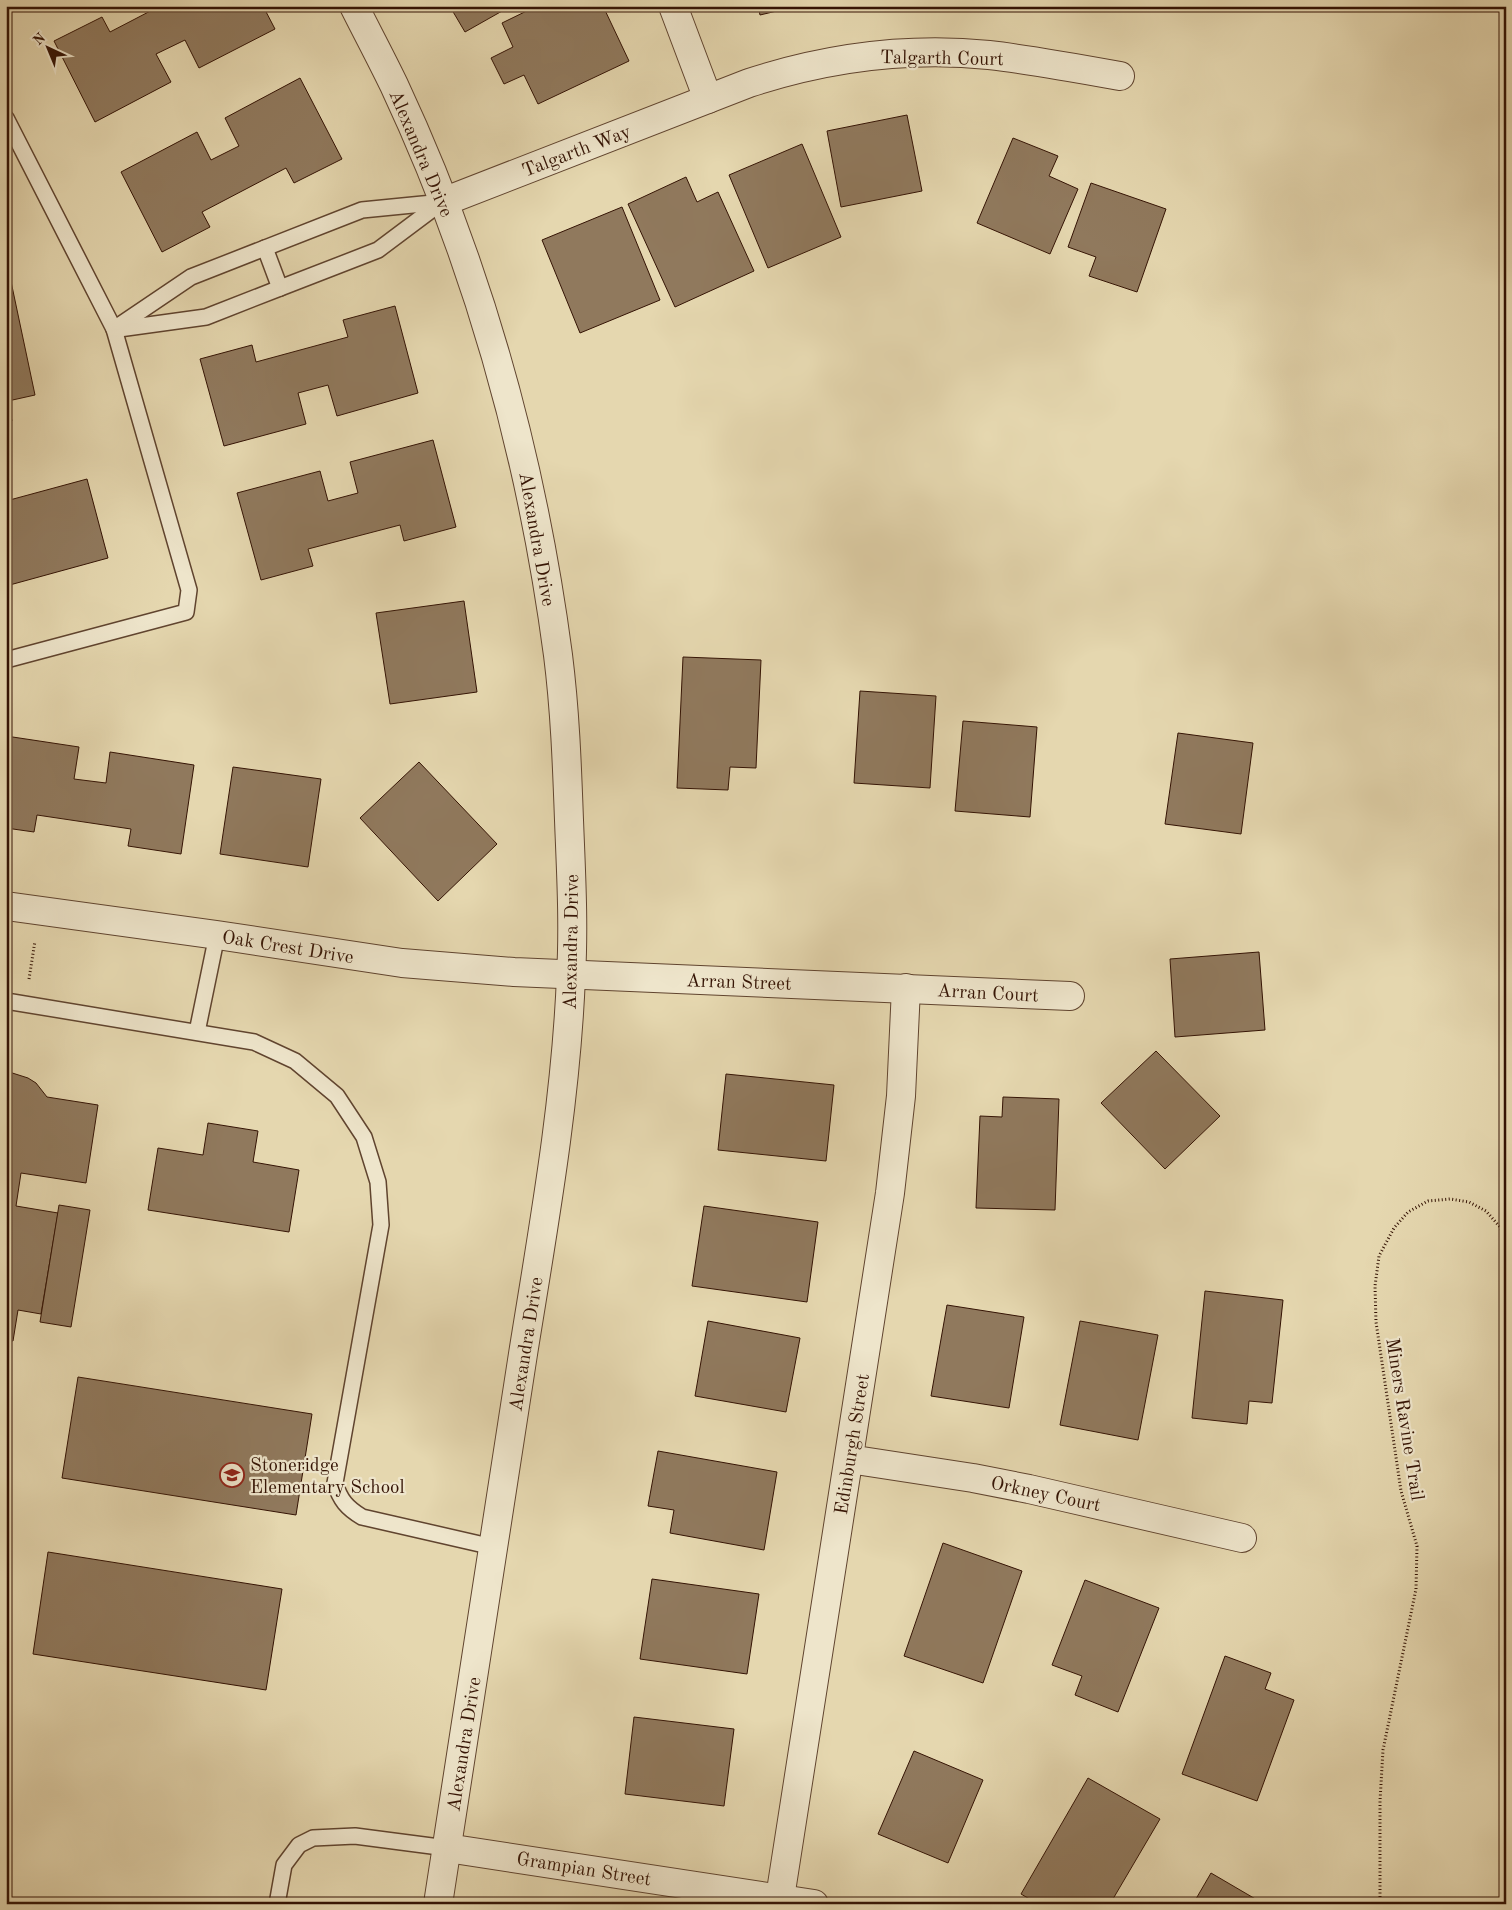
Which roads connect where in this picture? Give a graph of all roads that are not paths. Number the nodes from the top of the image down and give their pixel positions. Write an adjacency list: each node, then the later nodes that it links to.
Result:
1 (354, 6): 6 (street, Alexandra Drive)
2 (673, 6): 4 (street)
3 (1120, 76): 4 (street, Talgarth Court)
4 (708, 99): 6 (street, Talgarth Way)
5 (6, 118): 9 (lane)
6 (443, 202): 7 (lane); 8 (lane); 13 (street, Alexandra Drive)
7 (265, 248): 8 (lane); 9 (lane)
8 (280, 288): 9 (lane)
9 (114, 329): 10 (lane)
10 (6, 660)
11 (6, 906): 12 (street, Oak Crest Drive)
12 (217, 935): 13 (street, Oak Crest Drive); 17 (lane)
13 (572, 974): 14 (street, Arran Street); 20 (street, Alexandra Drive)
14 (906, 988): 15 (street, Arran Court); 18 (street, Edinburgh Street)
15 (1070, 996)
16 (6, 1002): 17 (lane)
17 (197, 1032): 20 (lane)
18 (849, 1460): 19 (street, Orkney Court); 22 (street, Edinburgh Street)
19 (1242, 1538)
20 (493, 1547): 21 (street, Alexandra Drive)
21 (447, 1848): 22 (street, Grampian Street); 23 (lane); 24 (street, Alexandra Drive)
22 (779, 1901): 25 (street, Grampian Street)
23 (277, 1904)
24 (438, 1904)
25 (814, 1904)

